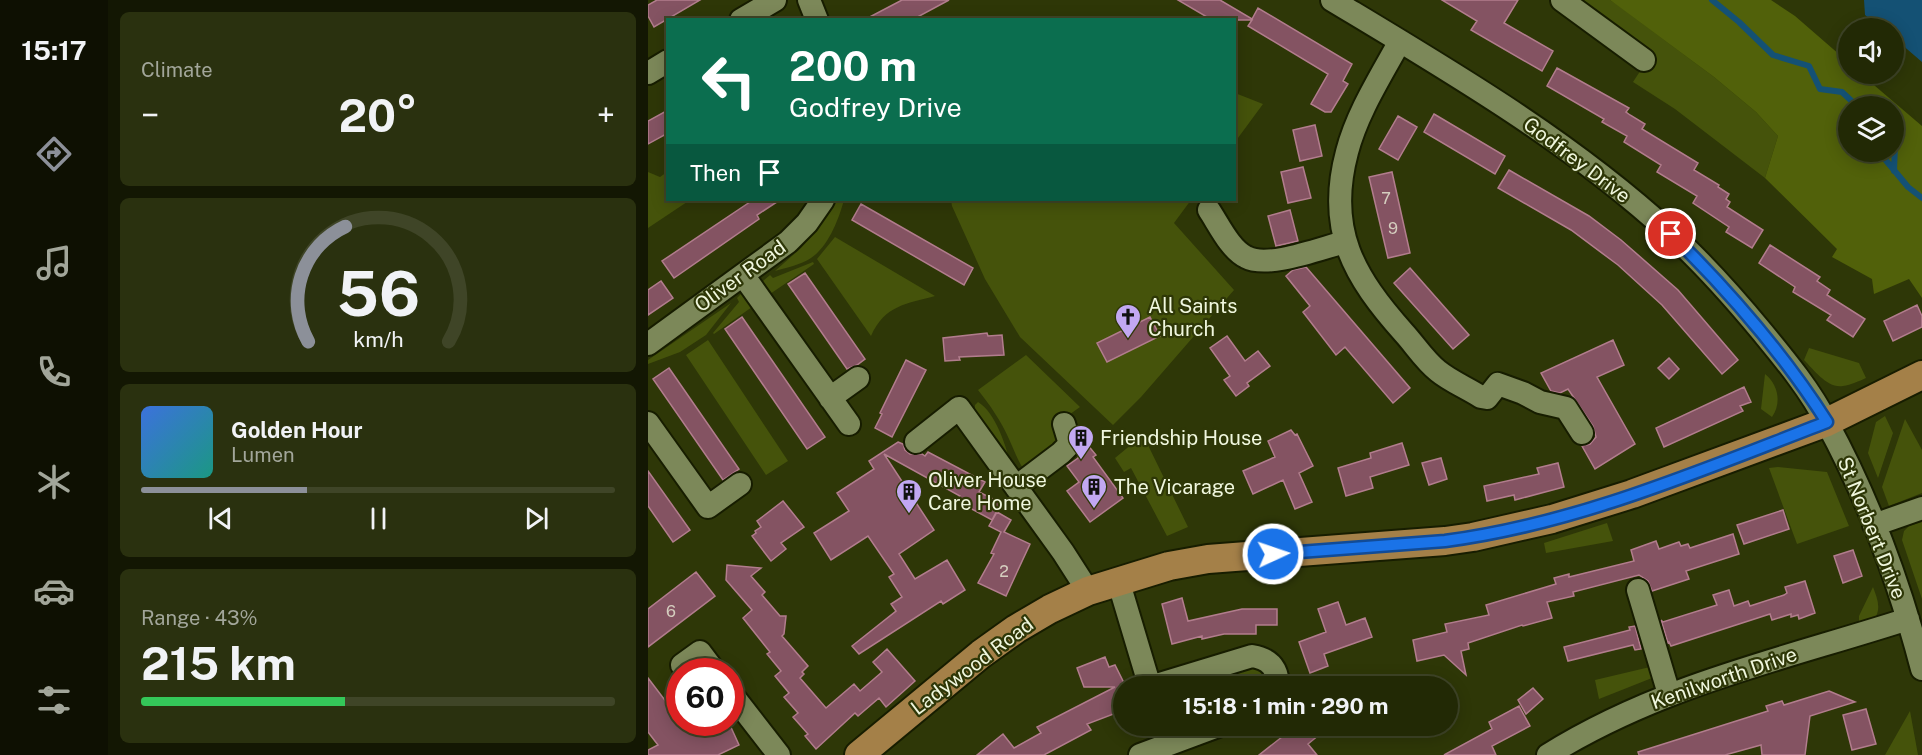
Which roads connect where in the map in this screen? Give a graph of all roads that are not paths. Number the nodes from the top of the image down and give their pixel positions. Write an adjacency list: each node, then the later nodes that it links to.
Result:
1 (775, 0): 5 (street)
2 (808, 0): 6 (street)
3 (1332, 0): 7 (street, Godfrey Drive)
4 (1562, 0): 8 (street)
5 (744, 18)
6 (816, 18)
7 (1400, 41): 13 (street); 19 (street, Godfrey Drive)
8 (1644, 60)
9 (666, 63): 10 (street)
10 (648, 73)
11 (822, 201): 14 (street, Oliver Road)
12 (1209, 210): 13 (street)
13 (1345, 242): 23 (street)
14 (743, 275): 15 (street, Oliver Road); 18 (street)
15 (648, 344)
16 (1922, 375): 19 (main road, Ladywood Road)
17 (858, 378): 18 (street)
18 (830, 398): 21 (street)
19 (1827, 422): 28 (street, St Norbert Drive); 29 (main road, Ladywood Road)
20 (648, 423): 25 (street)
21 (849, 424)
22 (1064, 424): 26 (street)
23 (1582, 433)
24 (916, 442): 26 (street)
25 (740, 484)
26 (1016, 487): 31 (street)
27 (1922, 508): 28 (street)
28 (1874, 525): 32 (street, St Norbert Drive)
29 (1118, 580): 31 (main road, Ladywood Road); 36 (street)
30 (1638, 590): 39 (street)
31 (1088, 591): 44 (main road, Ladywood Road)
32 (1908, 619): 35 (street, St Norbert Drive); 39 (street, Kenilworth Drive)
33 (692, 658): 34 (street)
34 (704, 658)
35 (1922, 669)
36 (1147, 676)
37 (1186, 676): 38 (street)
38 (1277, 676)
39 (1669, 694): 46 (street, Kenilworth Drive)
40 (744, 710): 43 (street)
41 (1186, 736): 42 (street)
42 (1170, 741): 45 (street)
43 (778, 755)
44 (859, 755)
45 (1140, 755)
46 (1548, 755)

